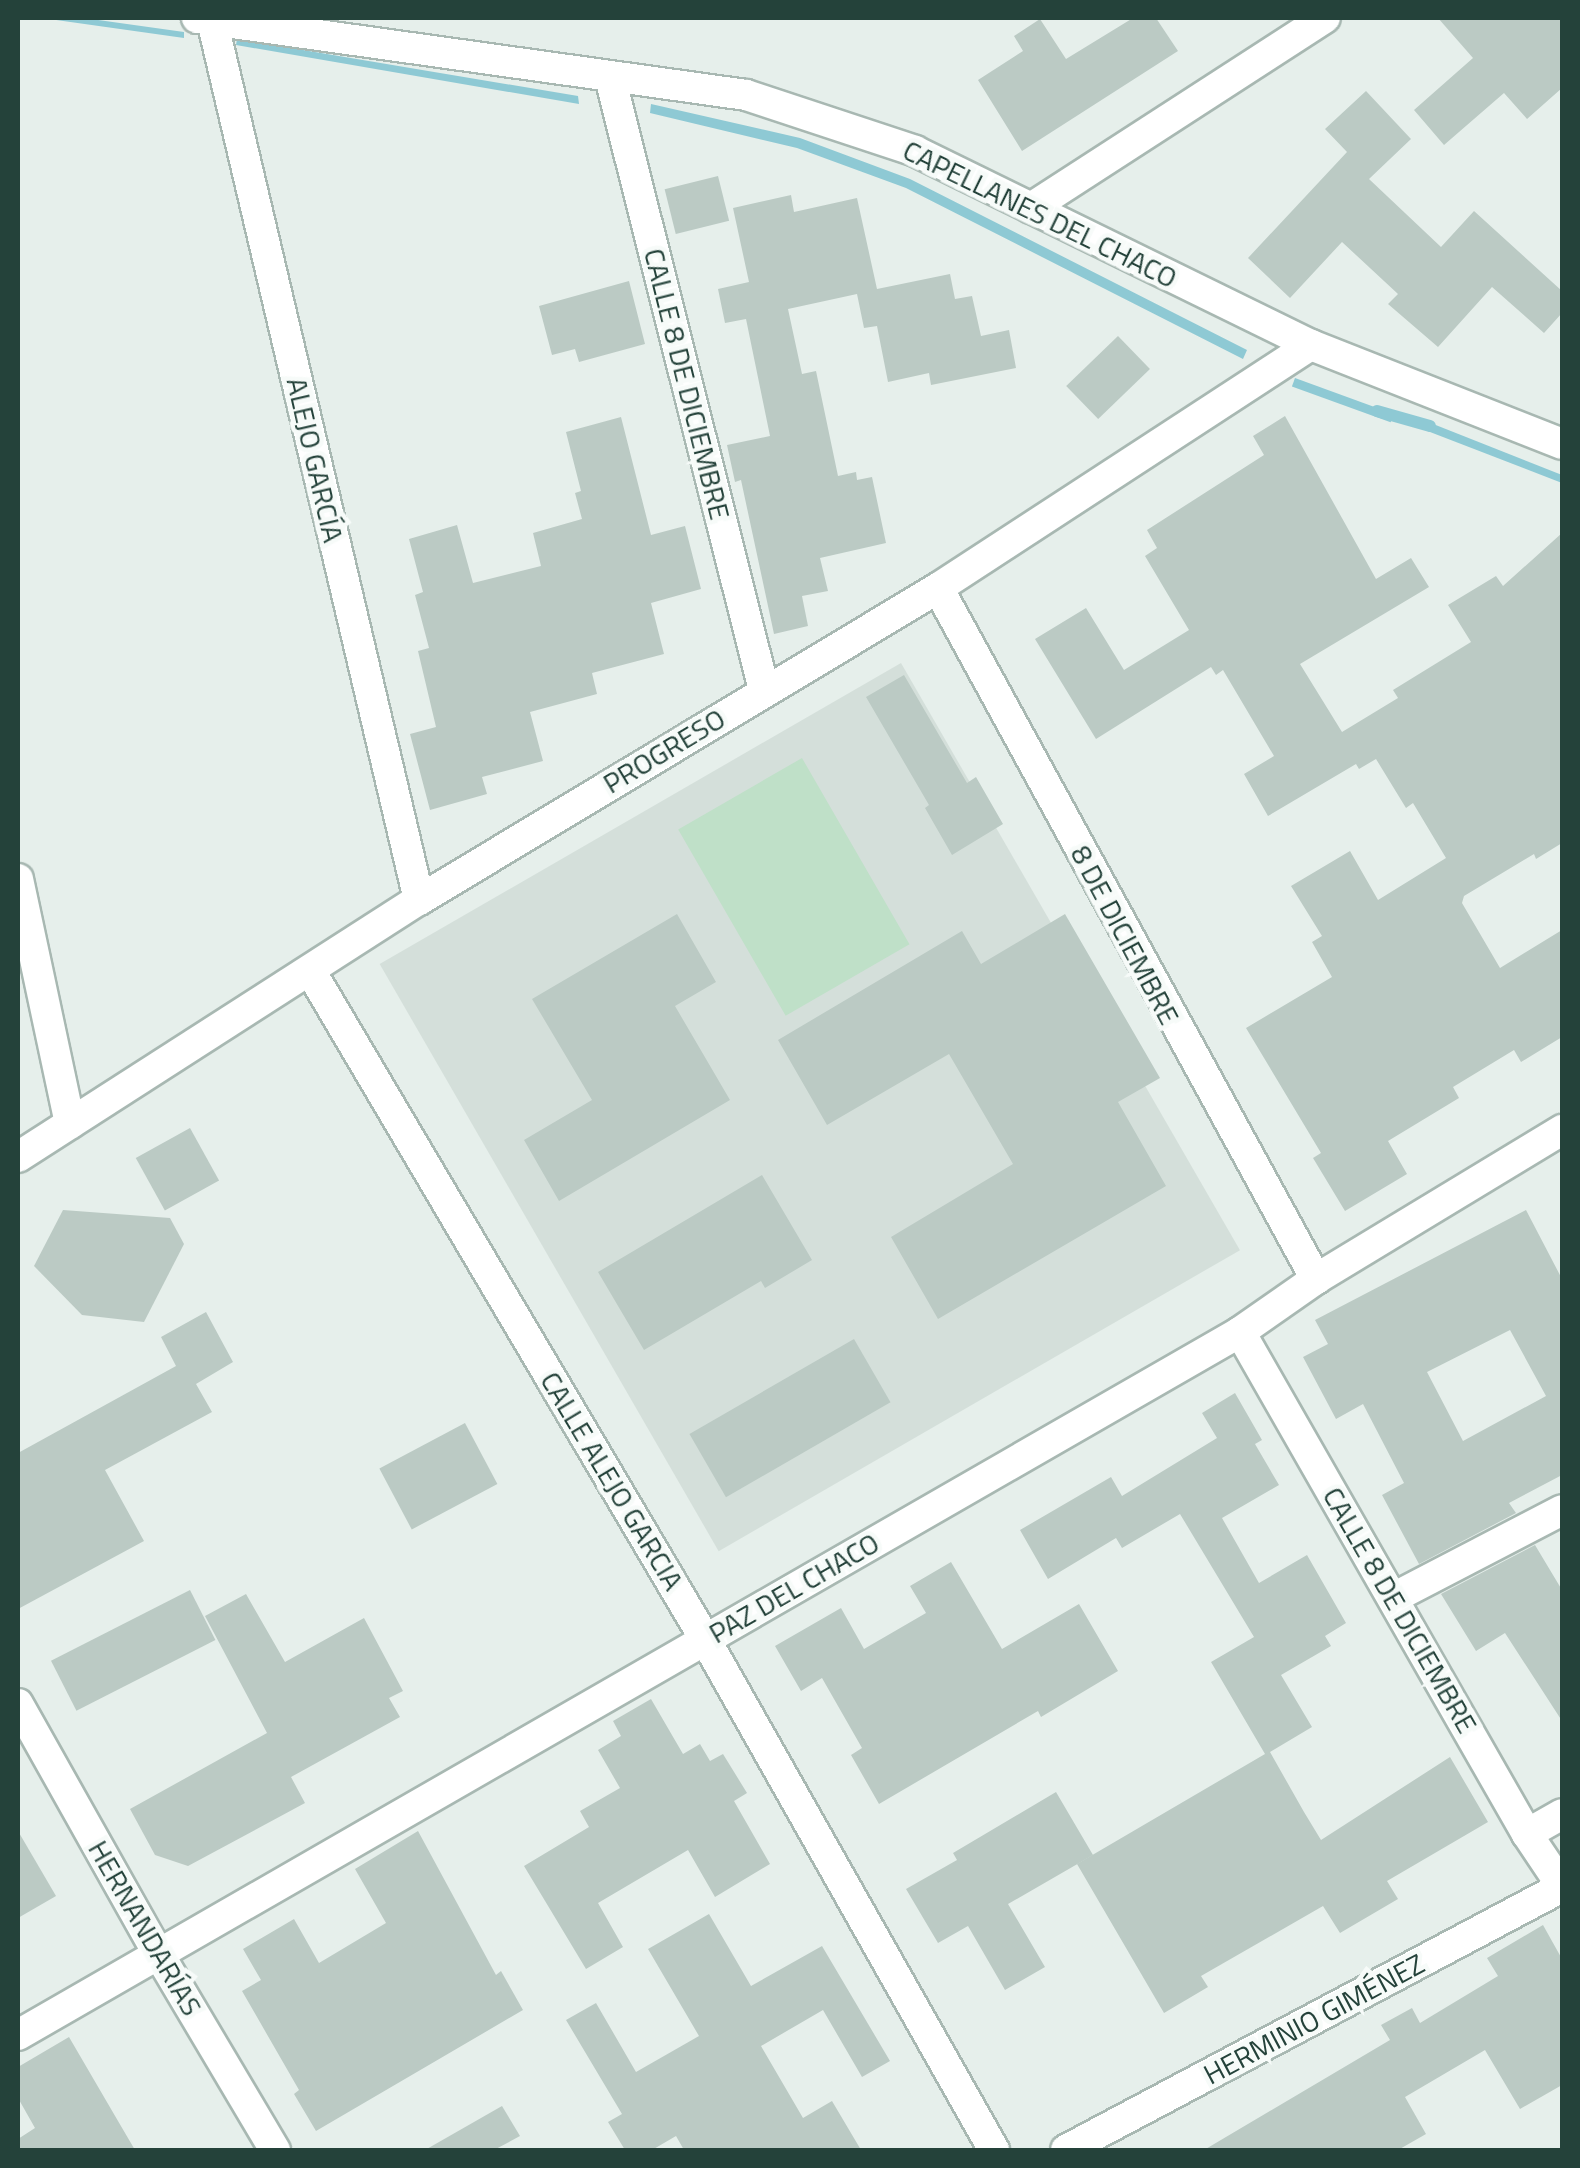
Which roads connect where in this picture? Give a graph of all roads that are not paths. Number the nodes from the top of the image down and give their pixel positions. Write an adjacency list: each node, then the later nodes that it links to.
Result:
1 (1325, 18): 5 (street)
2 (205, 19): 3 (street, CAPELLANES DEL CHACO); 11 (street, ALEJO GARCÍA)
3 (260, 20): 4 (street, CAPELLANES DEL CHACO)
4 (610, 77): 5 (street, CAPELLANES DEL CHACO); 9 (street, CALLE 8 DE DICIEMBRE)
5 (1031, 208): 6 (street, CAPELLANES DEL CHACO)
6 (1311, 345): 7 (street, CAPELLANES DEL CHACO); 8 (street, PROGRESO)
7 (1562, 444)
8 (938, 588): 9 (street, PROGRESO); 16 (street, 8 DE DICIEMBRE)
9 (764, 690): 11 (street, PROGRESO)
10 (18, 878): 13 (street)
11 (419, 900): 12 (street, PROGRESO)
12 (311, 972): 13 (street, PROGRESO); 20 (street, CALLE ALEJO GARCIA)
13 (70, 1124): 15 (street, PROGRESO)
14 (1562, 1130): 16 (street, PAZ DEL CHACO)
15 (18, 1156)
16 (1316, 1279): 17 (street, PAZ DEL CHACO)
17 (1240, 1332): 19 (street, CALLE 8 DE DICIEMBRE); 20 (street, PAZ DEL CHACO)
18 (1562, 1510): 19 (street)
19 (1395, 1597): 23 (street, CALLE 8 DE DICIEMBRE)
20 (705, 1639): 25 (street, PAZ DEL CHACO); 28 (street, CALLE ALEJO GARCIA)
21 (18, 1704): 25 (street, HERNANDARÍAS)
22 (1562, 1814): 23 (street)
23 (1527, 1834): 24 (street, CALLE 8 DE DICIEMBRE)
24 (1562, 1887): 29 (street, HERMINIO GIMÉNEZ)
25 (158, 1953): 26 (street, PAZ DEL CHACO); 27 (street, HERNANDARÍAS)
26 (18, 2035)
27 (274, 2150)
28 (994, 2150)
29 (1066, 2150)

